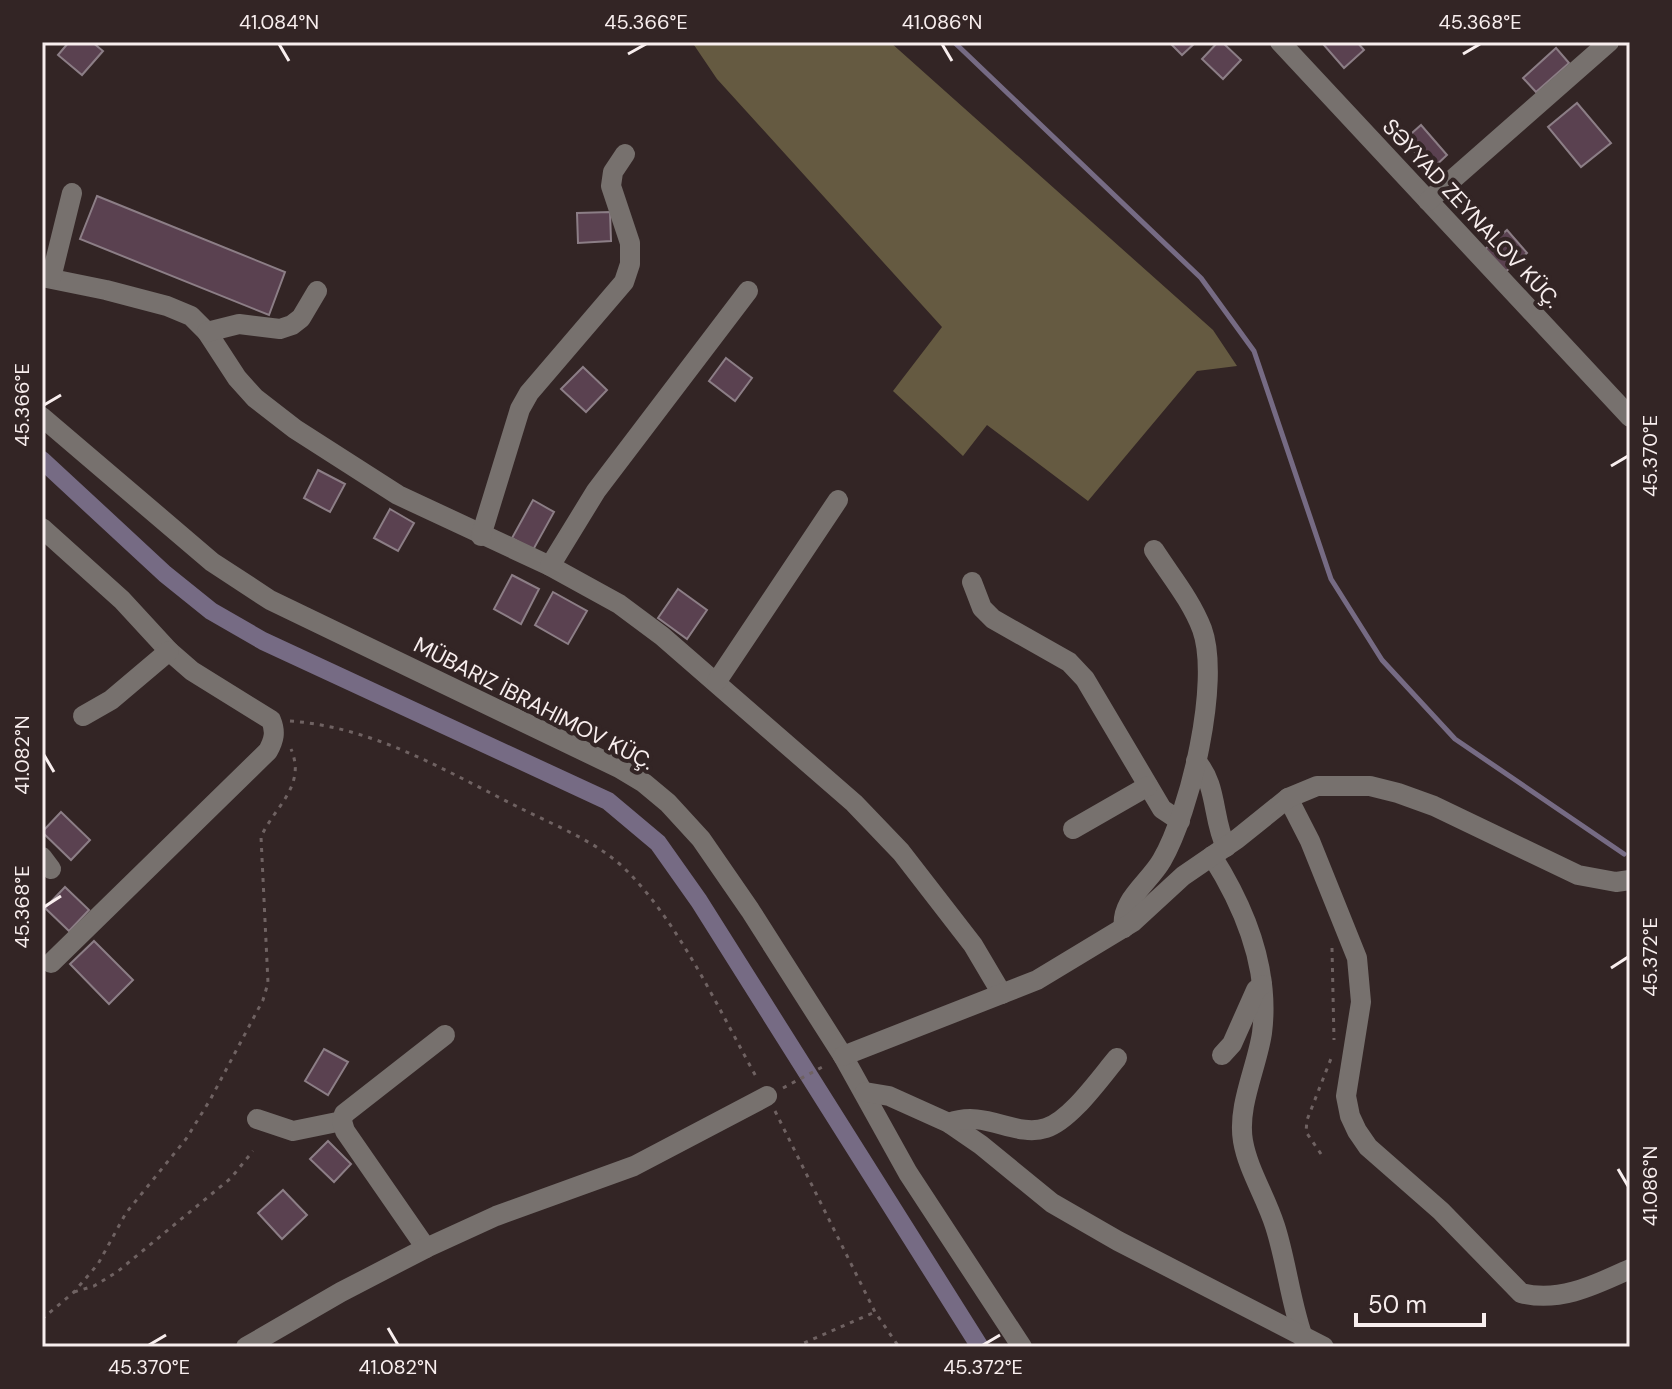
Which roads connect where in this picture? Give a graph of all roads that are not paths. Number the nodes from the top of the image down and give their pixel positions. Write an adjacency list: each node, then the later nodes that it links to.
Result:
1 (1280, 42): 5 (street, SƏYYAD ZEYNALOV KÜÇ.)
2 (1609, 42): 5 (street)
3 (625, 154): 14 (street)
4 (72, 193): 6 (street)
5 (1428, 201): 11 (street, SƏYYAD ZEYNALOV KÜÇ.)
6 (46, 278): 9 (street)
7 (317, 291): 9 (street)
8 (748, 291): 16 (street)
9 (207, 332): 14 (street)
10 (42, 417): 34 (street, MÜBARIZ İBRAHIMOV KÜÇ.)
11 (1630, 417)
12 (838, 500): 19 (street)
13 (42, 528): 18 (street)
14 (481, 536): 16 (street)
15 (1154, 550): 21 (street)
16 (550, 566): 19 (street)
17 (972, 582): 22 (street)
18 (169, 651): 20 (street); 29 (street)
19 (717, 681): 31 (street)
20 (83, 716)
21 (1196, 761): 24 (street); 26 (street)
22 (1148, 786): 24 (street); 25 (street)
23 (1288, 798): 26 (street); 27 (street); 42 (street)
24 (1180, 821): 28 (street)
25 (1073, 829)
26 (1219, 851): 28 (street); 30 (street)
27 (1630, 880)
28 (1124, 928): 31 (street)
29 (51, 963)
30 (1262, 985): 33 (street); 43 (street)
31 (1002, 994): 34 (street)
32 (445, 1035): 39 (street)
33 (1222, 1055)
34 (843, 1056): 36 (street, MÜBARIZ İBRAHIMOV KÜÇ.)
35 (1117, 1058): 40 (street)
36 (865, 1092): 40 (street); 45 (street, MÜBARIZ İBRAHIMOV KÜÇ.)
37 (767, 1096): 41 (street)
38 (257, 1119): 39 (street)
39 (342, 1121): 41 (street)
40 (949, 1123): 43 (street)
41 (426, 1248): 44 (street)
42 (1630, 1269)
43 (1304, 1342): 46 (street)
44 (246, 1347)
45 (1022, 1347)
46 (1324, 1347)

